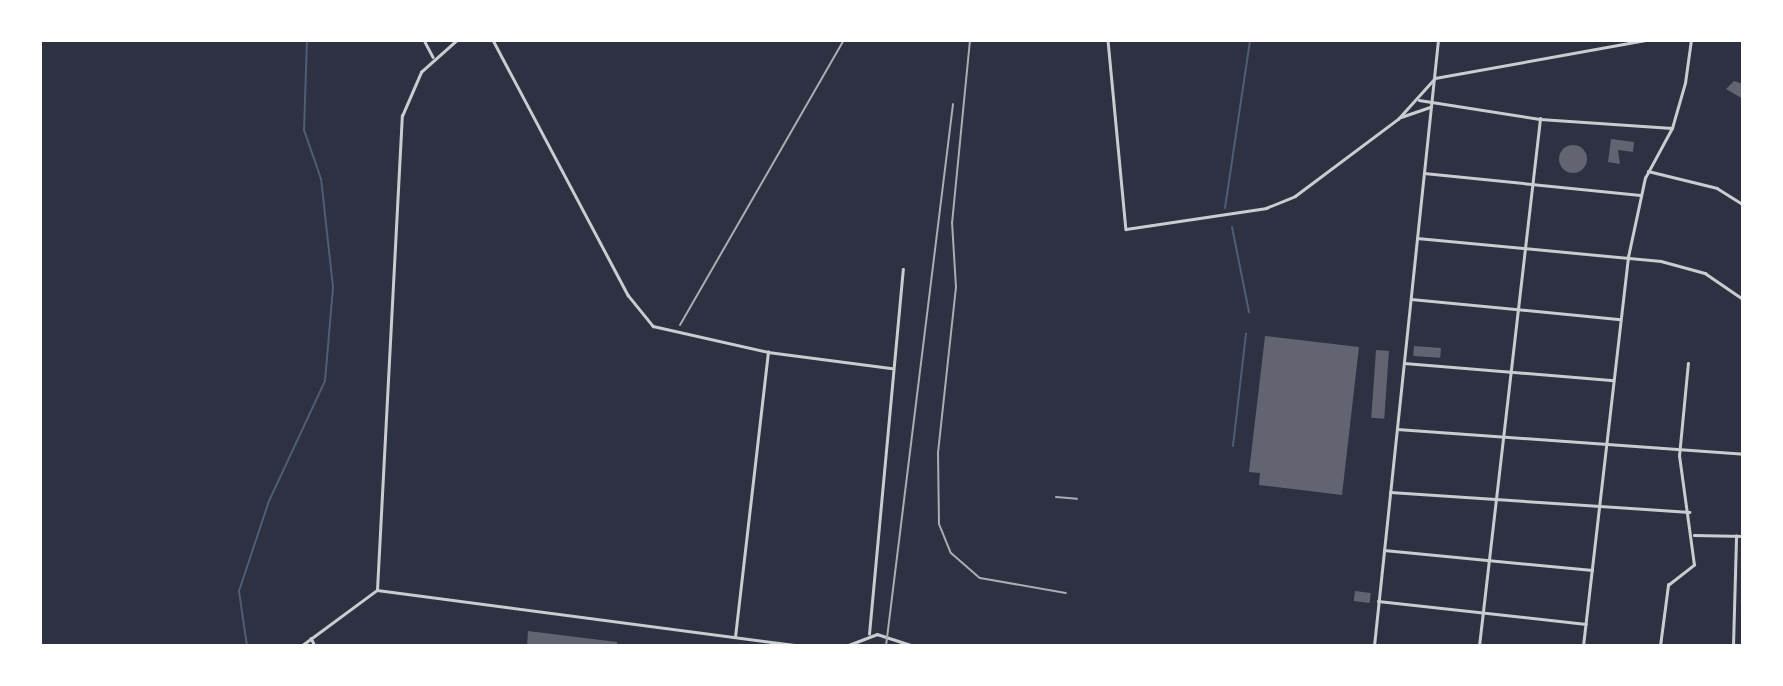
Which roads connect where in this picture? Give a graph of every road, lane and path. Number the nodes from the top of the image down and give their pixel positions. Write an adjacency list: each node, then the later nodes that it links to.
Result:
1 (424, 40): 8 (street)
2 (457, 40): 8 (street)
3 (493, 40): 28 (street)
4 (1108, 40): 12 (street)
5 (1438, 40): 9 (street)
6 (1647, 40): 9 (street)
7 (1691, 40): 14 (street)
8 (433, 57): 49 (street)
9 (1434, 78): 10 (street); 11 (street)
10 (1417, 100): 11 (street); 12 (street)
11 (1432, 106): 12 (street); 13 (street); 16 (street)
12 (1398, 119)
13 (1540, 119): 14 (street); 17 (street)
14 (1672, 128): 15 (street)
15 (1648, 172): 18 (street); 19 (street)
16 (1424, 173): 17 (street); 20 (street)
17 (1531, 184): 18 (street); 21 (street)
18 (1641, 195): 22 (street)
19 (1743, 204)
20 (1417, 238): 21 (street); 24 (street)
21 (1524, 247): 22 (street); 26 (street)
22 (1628, 257): 25 (street); 27 (street)
23 (903, 270): 31 (street)
24 (1411, 299): 26 (street); 29 (street)
25 (1743, 299)
26 (1518, 308): 27 (street); 32 (street)
27 (1621, 319): 33 (street)
28 (768, 352): 31 (street); 54 (street)
29 (1404, 363): 32 (street); 34 (street)
30 (1688, 363): 37 (street)
31 (892, 369): 53 (street)
32 (1510, 373): 33 (street); 35 (street)
33 (1615, 380): 36 (street)
34 (1397, 429): 35 (street); 39 (street)
35 (1504, 435): 36 (street); 40 (street)
36 (1606, 444): 37 (street); 41 (street)
37 (1680, 449): 38 (street); 42 (street)
38 (1743, 454)
39 (1390, 492): 40 (street); 46 (street)
40 (1496, 500): 41 (street); 47 (street)
41 (1598, 507): 42 (street); 48 (street)
42 (1689, 512): 43 (street)
43 (1693, 535): 44 (street); 64 (street)
44 (1736, 536): 45 (street); 65 (street)
45 (1743, 536)
46 (1384, 550): 47 (street); 50 (street)
47 (1489, 559): 48 (street); 51 (street)
48 (1592, 570): 52 (street)
49 (377, 590): 54 (street); 55 (street)
50 (1378, 601): 51 (street); 61 (street)
51 (1484, 611): 52 (street); 62 (street)
52 (1586, 624): 63 (street)
53 (869, 634): 59 (street); 60 (street)
54 (735, 637): 58 (street)
55 (311, 638): 56 (street); 57 (street)
56 (301, 646)
57 (315, 646)
58 (803, 646)
59 (846, 646)
60 (915, 646)
61 (1374, 646)
62 (1479, 646)
63 (1583, 646)
64 (1660, 646)
65 (1733, 646)

